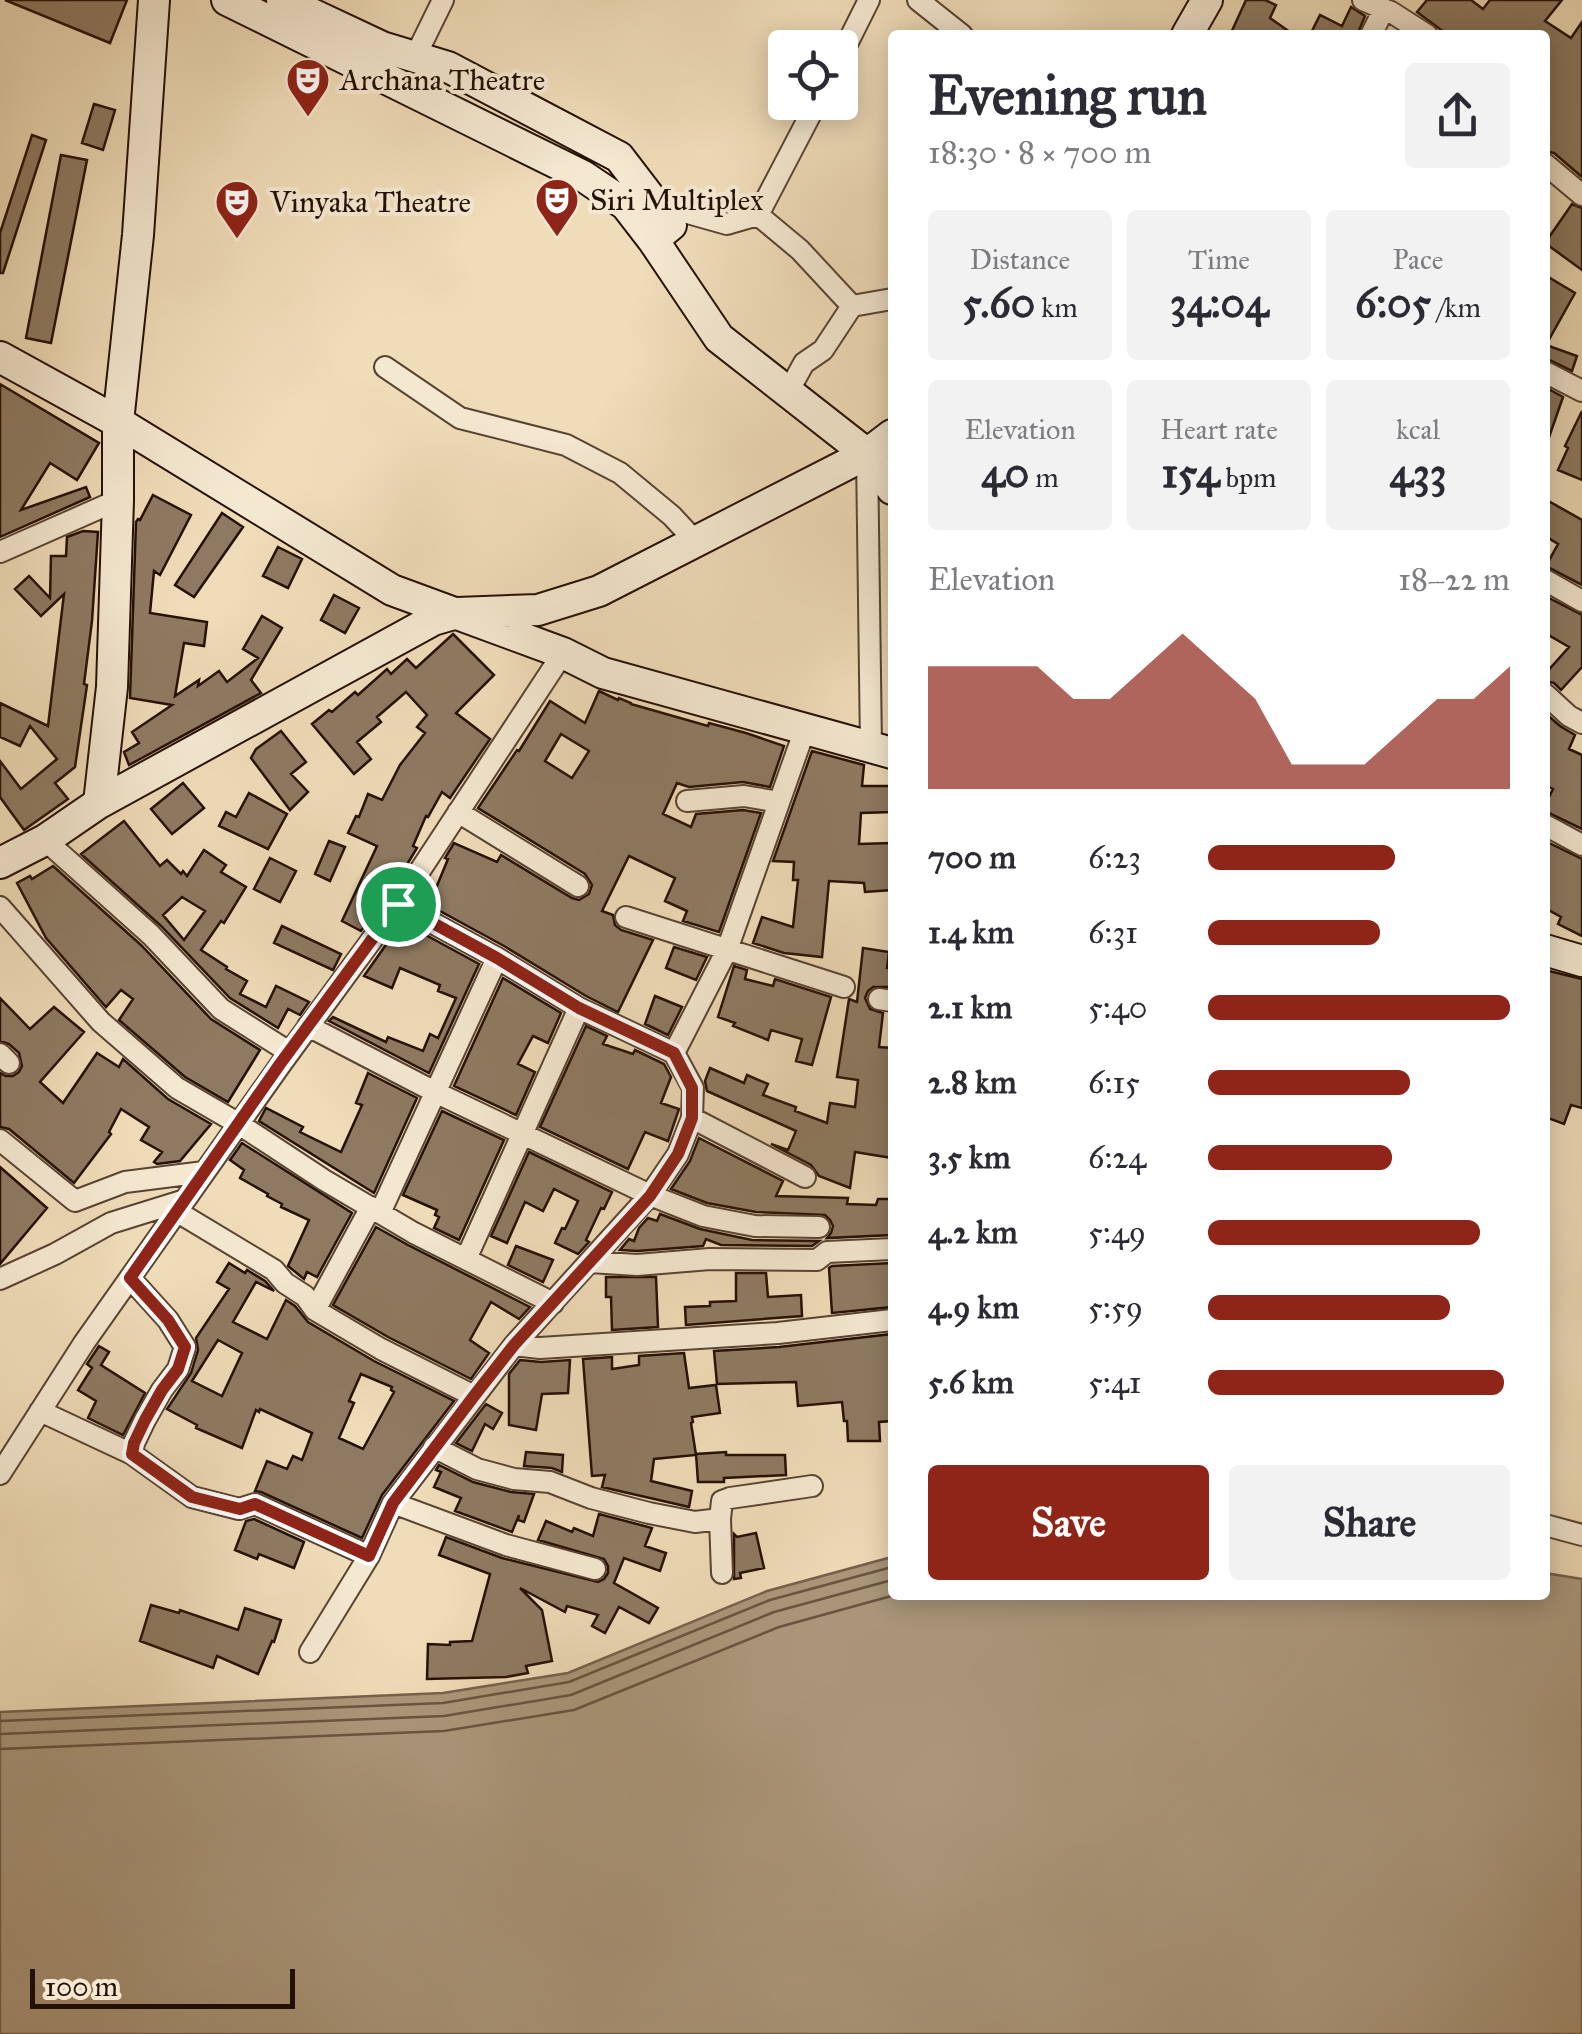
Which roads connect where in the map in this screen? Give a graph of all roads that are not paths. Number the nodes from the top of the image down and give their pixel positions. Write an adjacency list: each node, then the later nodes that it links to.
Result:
1 (154, 0): 29 (street)
2 (227, 0): 21 (street)
3 (282, 0): 15 (street)
4 (443, 0): 15 (street)
5 (868, 0): 10 (street)
6 (918, 0): 11 (street)
7 (1207, 0): 12 (street)
8 (1363, 0): 9 (street)
9 (1384, 9): 13 (street); 14 (street)
10 (854, 30)
11 (956, 30)
12 (1190, 30)
13 (1374, 30)
14 (1418, 30)
15 (415, 57): 19 (street)
16 (808, 120): 20 (street)
17 (1550, 168): 18 (street)
18 (1582, 194)
19 (656, 204): 20 (street); 21 (street)
20 (758, 215): 23 (street)
21 (653, 240): 28 (street)
22 (888, 301): 23 (street)
23 (852, 306): 28 (street)
24 (0, 357): 29 (street)
25 (385, 367): 34 (street)
26 (1550, 374): 27 (street)
27 (1582, 390)
28 (788, 392): 31 (street)
29 (118, 422): 33 (street); 38 (street)
30 (888, 438): 31 (street)
31 (867, 454): 32 (street); 34 (street); 43 (street)
32 (888, 483)
33 (118, 500): 35 (street); 46 (street)
34 (696, 542): 38 (street)
35 (0, 552)
36 (1550, 583): 37 (street)
37 (1582, 601)
38 (457, 614): 39 (street); 46 (street)
39 (563, 653): 42 (street); 47 (street)
40 (1550, 699): 41 (street)
41 (1582, 723)
42 (805, 729): 43 (street); 45 (street)
43 (882, 750)
44 (688, 801): 45 (street)
45 (779, 802): 56 (street)
46 (99, 803): 49 (street)
47 (458, 812): 52 (street); 53 (street)
48 (1550, 828): 50 (street)
49 (45, 840): 51 (street); 63 (street)
50 (1582, 845)
51 (0, 863)
52 (578, 886)
53 (398, 904): 58 (street); 62 (street)
54 (0, 908): 67 (street)
55 (626, 917): 56 (street)
56 (727, 950): 60 (street); 64 (street)
57 (1550, 951): 59 (street)
58 (497, 958): 61 (street); 65 (street)
59 (1582, 960)
60 (844, 987)
61 (579, 1008): 64 (street); 68 (street)
62 (308, 1026): 63 (street); 65 (street)
63 (289, 1052): 67 (street)
64 (674, 1053): 66 (street)
65 (437, 1093): 68 (street); 74 (street)
66 (692, 1118): 71 (street); 72 (street)
67 (239, 1124): 70 (street); 74 (street)
68 (522, 1134): 72 (street); 77 (street)
69 (0, 1140): 70 (street)
70 (204, 1172): 73 (street)
71 (805, 1177)
72 (650, 1196): 75 (street); 78 (street)
73 (181, 1206): 79 (street); 80 (street); 82 (street)
74 (376, 1210): 77 (street); 82 (street)
75 (819, 1227)
76 (888, 1250): 78 (street)
77 (466, 1259): 81 (street)
78 (590, 1262): 81 (street)
79 (130, 1278): 86 (street); 88 (street)
80 (0, 1279)
81 (553, 1303): 84 (street)
82 (315, 1310): 85 (street)
83 (888, 1320): 84 (street)
84 (514, 1345): 85 (street)
85 (474, 1396): 87 (street)
86 (40, 1411): 88 (street); 89 (street)
87 (434, 1448): 91 (street); 92 (street)
88 (132, 1454): 95 (street)
89 (0, 1474)
90 (812, 1486): 92 (street)
91 (393, 1503): 95 (street); 96 (street)
92 (720, 1518): 97 (street)
93 (1550, 1526): 94 (street)
94 (1582, 1535)
95 (369, 1556): 98 (street)
96 (596, 1568)
97 (722, 1573)
98 (310, 1652)

